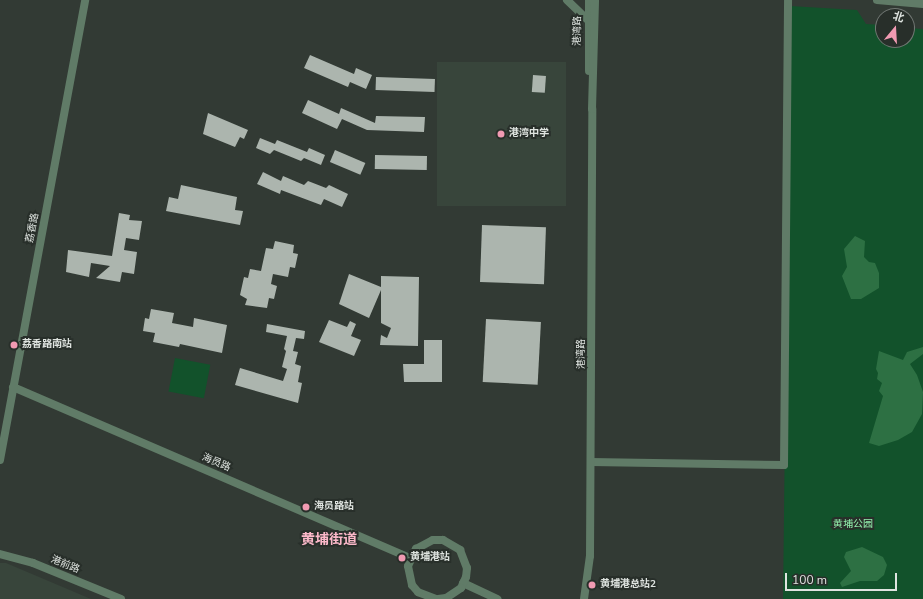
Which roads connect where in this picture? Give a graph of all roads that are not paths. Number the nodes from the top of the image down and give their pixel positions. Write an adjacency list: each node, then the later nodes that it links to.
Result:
1 (85, 0): 10 (street, 荔香路)
2 (568, 0): 8 (street)
3 (589, 0): 8 (street, 港湾路)
4 (596, 0): 9 (street, 港湾路)
5 (788, 0): 12 (street)
6 (877, 0): 7 (street)
7 (923, 4)
8 (588, 20): 9 (street, 港湾路)
9 (592, 109): 12 (street, 港湾路)
10 (13, 387): 11 (street, 荔香路); 14 (street, 海员路)
11 (0, 460)
12 (591, 462): 20 (street, 港湾路)
13 (0, 554): 17 (street, 港前路)
14 (410, 558): 15 (street); 16 (street)
15 (464, 583): 18 (street); 19 (street)
16 (424, 597): 18 (street)
17 (121, 599)
18 (437, 599)
19 (498, 599)
20 (584, 599)

